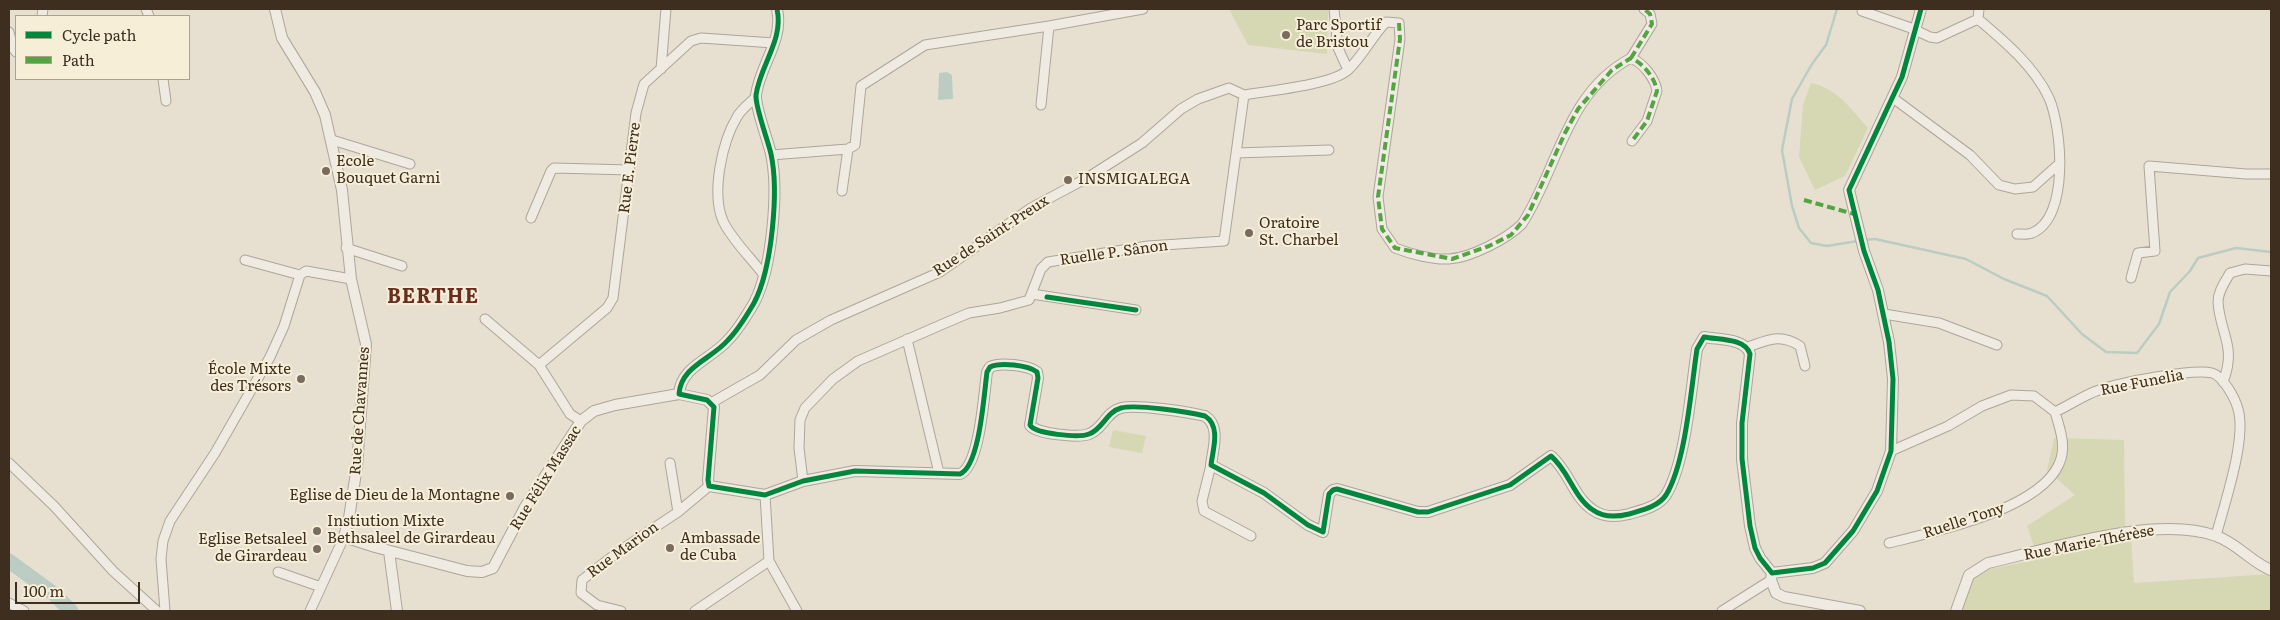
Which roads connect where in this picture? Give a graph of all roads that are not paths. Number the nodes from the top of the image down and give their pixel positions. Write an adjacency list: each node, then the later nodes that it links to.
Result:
1 (275, 9): 25 (street, Rue de Chavannes)
2 (666, 9): 17 (street)
3 (777, 9): 14 (street)
4 (1143, 9): 11 (street)
5 (1334, 9): 18 (street)
6 (1644, 9): 16 (street)
7 (1921, 9): 12 (street)
8 (1979, 9): 10 (street)
9 (1862, 11): 12 (street)
10 (1978, 19): 12 (street); 31 (street)
11 (1049, 26): 24 (street); 27 (street)
12 (1916, 31): 22 (street)
13 (9, 32): 15 (street)
14 (774, 43): 17 (street, Rue E. Pierre); 21 (street)
15 (15, 51)
16 (1631, 58): 18 (street); 26 (street)
17 (661, 69): 33 (street, Rue E. Pierre)
18 (1348, 70): 20 (street)
19 (164, 80): 23 (street)
20 (1244, 96): 29 (street, Ruelle P. Sânon); 57 (street, Rue de Saint-Preux)
21 (756, 97): 30 (street); 42 (street)
22 (1893, 98): 31 (street); 48 (street)
23 (166, 101)
24 (1042, 105)
25 (332, 140): 32 (street); 38 (street, Rue de Chavannes)
26 (1632, 141)
27 (848, 149): 30 (street); 35 (street)
28 (1329, 150): 29 (street)
29 (1236, 153): 46 (street, Ruelle P. Sânon)
30 (771, 155): 42 (street)
31 (2060, 163): 37 (street)
32 (410, 164)
33 (630, 170): 36 (street); 53 (street, Rue E. Pierre)
34 (2271, 174): 44 (street)
35 (842, 191)
36 (532, 218)
37 (2017, 234)
38 (346, 248): 40 (street); 45 (street, Rue de Chavannes)
39 (245, 260): 43 (street)
40 (402, 266)
41 (2271, 271): 55 (street)
42 (763, 274): 56 (street)
43 (300, 275): 45 (street); 82 (street)
44 (2130, 278)
45 (351, 280): 71 (street, Rue de Chavannes)
46 (1032, 294): 47 (street); 50 (street)
47 (1136, 310)
48 (1884, 314): 51 (street); 60 (street)
49 (485, 319): 53 (street)
50 (907, 339): 64 (street); 65 (street)
51 (1997, 345)
52 (1748, 347): 54 (street); 63 (street); 77 (street)
53 (539, 366): 59 (street)
54 (1805, 366)
55 (2223, 382): 58 (street, Rue Funelia); 70 (street)
56 (678, 394): 57 (street); 59 (street, Rue Félix Massac)
57 (711, 403): 66 (street)
58 (2055, 412): 60 (street); 72 (street, Ruelle Tony)
59 (581, 421): 73 (street, Rue Félix Massac)
60 (1891, 451): 77 (street)
61 (9, 463): 81 (street)
62 (670, 463): 68 (street)
63 (1211, 465): 64 (street); 69 (street)
64 (939, 473): 65 (street)
65 (802, 481): 67 (street)
66 (709, 486): 67 (street); 68 (street, Rue Marion)
67 (765, 496): 74 (street)
68 (678, 512): 85 (street, Rue Marion)
69 (1251, 536)
70 (2216, 536): 75 (street, Rue Marie-Thérèse); 90 (street, Rue Marie-Thérèse)
71 (344, 537): 73 (street, Rue Félix Massac); 78 (street, Rue de Chavannes)
72 (1890, 543)
73 (389, 551): 84 (street)
74 (768, 561): 86 (street); 87 (street)
75 (2271, 570)
76 (278, 572): 78 (street)
77 (1772, 576): 88 (street); 89 (street)
78 (321, 587): 83 (street, Rue de Chavannes)
79 (9, 603): 80 (street)
80 (24, 611)
81 (157, 611)
82 (165, 611)
83 (310, 611)
84 (397, 611)
85 (618, 611)
86 (695, 611)
87 (797, 611)
88 (1722, 611)
89 (1860, 611)
90 (1956, 611)

